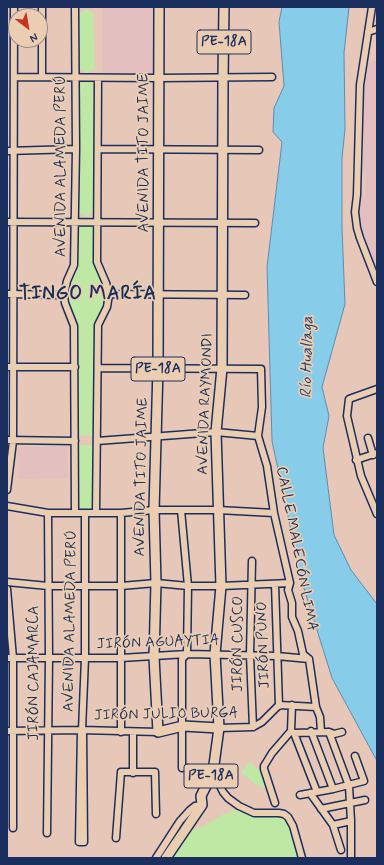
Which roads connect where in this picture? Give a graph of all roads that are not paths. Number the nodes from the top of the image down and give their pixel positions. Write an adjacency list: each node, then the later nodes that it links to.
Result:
1 (14, 7): 9 (street)
2 (42, 7): 10 (street)
3 (75, 7): 11 (street, AVENIDA ALAMEDA PERÚ)
4 (159, 7): 14 (highway, AVENIDA TITO JAIME / PE-18A)
5 (224, 7): 15 (highway, AVENIDA RAYMONDI / PE-18A)
6 (372, 7): 8 (street)
7 (377, 29): 8 (street)
8 (368, 32): 30 (street)
9 (15, 77): 10 (street); 22 (street)
10 (42, 77): 11 (street)
11 (76, 77): 13 (street); 16 (street, AVENIDA ALAMEDA PERÚ)
12 (272, 77): 15 (street)
13 (98, 78): 14 (street); 17 (street)
14 (160, 78): 15 (street); 18 (highway, AVENIDA TITO JAIME / PE-18A)
15 (223, 78): 19 (highway, AVENIDA RAYMONDI / PE-18A)
16 (76, 149): 22 (street); 25 (street, AVENIDA ALAMEDA PERÚ)
17 (98, 149): 18 (street); 26 (street)
18 (159, 149): 19 (street); 27 (highway, AVENIDA TITO JAIME / PE-18A)
19 (223, 150): 20 (street); 28 (highway, AVENIDA RAYMONDI / PE-18A)
20 (259, 150)
21 (7, 151): 22 (street)
22 (14, 151): 24 (street)
23 (7, 222): 24 (street)
24 (14, 222): 25 (street); 31 (street)
25 (75, 222): 26 (street); 33 (street, AVENIDA ALAMEDA PERÚ)
26 (97, 222): 27 (street); 32 (street)
27 (158, 223): 28 (street); 34 (highway, AVENIDA TITO JAIME / PE-18A)
28 (222, 223): 29 (street); 35 (highway, AVENIDA RAYMONDI / PE-18A)
29 (255, 223)
30 (377, 282)
31 (10, 294): 33 (street); 37 (street)
32 (109, 294): 34 (street); 39 (street)
33 (64, 295): 38 (street, AVENIDA ALAMEDA PERÚ)
34 (158, 295): 35 (street); 40 (highway, AVENIDA TITO JAIME / PE-18A)
35 (222, 295): 36 (street); 41 (highway, AVENIDA RAYMONDI / PE-18A)
36 (245, 295)
37 (10, 367): 38 (street); 47 (street)
38 (75, 367): 48 (street, AVENIDA ALAMEDA PERÚ)
39 (98, 368): 40 (street); 49 (street)
40 (158, 368): 41 (street); 45 (highway, AVENIDA TITO JAIME / PE-18A)
41 (222, 368): 43 (highway, AVENIDA RAYMONDI / PE-18A); 44 (street, CALLE MALECÓN LIMA)
42 (377, 389): 51 (street)
43 (216, 432): 44 (street); 45 (street); 57 (highway, AVENIDA RAYMONDI / PE-18A)
44 (258, 436): 63 (street, CALLE MALECÓN LIMA)
45 (156, 437): 49 (street); 55 (highway, AVENIDA TITO JAIME / PE-18A)
46 (368, 438): 50 (street)
47 (10, 440): 48 (street); 52 (street)
48 (75, 441): 60 (street, AVENIDA ALAMEDA PERÚ)
49 (97, 441): 62 (street)
50 (375, 454): 51 (street)
51 (356, 460): 53 (street)
52 (7, 490)
53 (374, 499): 64 (street)
54 (7, 506): 59 (street)
55 (154, 510): 56 (street); 58 (street); 67 (highway, AVENIDA TITO JAIME / PE-18A)
56 (181, 510): 57 (street); 74 (street)
57 (218, 510): 63 (street); 75 (highway, AVENIDA RAYMONDI / PE-18A)
58 (121, 512): 62 (street); 73 (street)
59 (48, 513): 60 (street); 71 (street, JIRÓN CAJAMARCA)
60 (75, 513): 61 (street)
61 (85, 513): 62 (street); 72 (street, AVENIDA ALAMEDA PERÚ)
62 (96, 513)
63 (274, 513): 68 (street, CALLE MALECÓN LIMA)
64 (377, 514)
65 (252, 561): 69 (street, JIRÓN CUSCO)
66 (7, 582): 71 (street)
67 (156, 583): 73 (street); 74 (street); 81 (highway, AVENIDA TITO JAIME / PE-18A)
68 (290, 583): 70 (street); 86 (street, CALLE MALECÓN LIMA)
69 (252, 584): 70 (street); 75 (street); 79 (street, JIRÓN CUSCO)
70 (275, 584): 80 (street, JIRÓN PUNO)
71 (48, 586): 72 (street); 83 (street, JIRÓN CAJAMARCA)
72 (85, 586): 73 (street); 84 (street, AVENIDA ALAMEDA PERÚ)
73 (121, 586): 85 (street)
74 (188, 586): 75 (street); 77 (street)
75 (221, 586): 78 (highway, AVENIDA RAYMONDI / PE-18A)
76 (7, 589): 82 (street)
77 (187, 654): 78 (street, JIRÓN AGUAYTIA); 81 (street, JIRÓN AGUAYTIA); 90 (street)
78 (215, 654): 79 (street, JIRÓN AGUAYTIA); 92 (highway, AVENIDA RAYMONDI / PE-18A)
79 (250, 655): 80 (street, JIRÓN AGUAYTIA); 91 (street, JIRÓN CUSCO)
80 (277, 656): 86 (street, JIRÓN AGUAYTIA); 88 (street, JIRÓN PUNO)
81 (154, 657): 85 (street, JIRÓN AGUAYTIA); 99 (highway, AVENIDA TITO JAIME / PE-18A)
82 (10, 658): 83 (street, JIRÓN AGUAYTIA); 94 (street)
83 (49, 658): 84 (street, JIRÓN AGUAYTIA); 95 (street, JIRÓN CAJAMARCA)
84 (85, 658): 85 (street, JIRÓN AGUAYTIA); 93 (street, AVENIDA ALAMEDA PERÚ)
85 (121, 658): 97 (street)
86 (309, 659): 89 (street, CALLE MALECÓN LIMA)
87 (292, 705): 88 (street); 89 (street); 100 (street)
88 (279, 706): 91 (street, JIRÓN JULIO BURGA)
89 (316, 706): 101 (street, CALLE MALECÓN LIMA)
90 (183, 726): 92 (highway, JIRÓN JULIO BURGA); 99 (highway, JIRÓN JULIO BURGA); 105 (street)
91 (252, 727): 92 (street, JIRÓN JULIO BURGA)
92 (220, 728): 107 (highway, AVENIDA RAYMONDI / PE-18A)
93 (82, 730): 95 (street, JIRÓN JULIO BURGA); 97 (street, JIRÓN JULIO BURGA); 124 (street, AVENIDA ALAMEDA PERÚ)
94 (10, 731): 95 (street, JIRÓN JULIO BURGA); 121 (street)
95 (48, 731): 122 (street, JIRÓN CAJAMARCA)
96 (311, 731): 100 (street); 101 (street); 109 (street)
97 (121, 732): 98 (street, JIRÓN JULIO BURGA)
98 (134, 732): 99 (street, JIRÓN JULIO BURGA); 106 (street)
99 (158, 732)
100 (293, 732): 110 (street); 115 (street)
101 (321, 732): 102 (street)
102 (329, 732): 103 (street); 108 (street)
103 (342, 732)
104 (355, 756): 108 (street)
105 (182, 768)
106 (133, 772): 118 (street); 123 (street)
107 (213, 772): 116 (highway, AVENIDA RAYMONDI / PE-18A); 128 (street)
108 (349, 786): 109 (street); 114 (street)
109 (333, 789): 110 (street)
110 (317, 792): 111 (street)
111 (310, 793): 112 (street); 117 (street)
112 (300, 795)
113 (365, 800): 114 (street)
114 (350, 802): 117 (street); 119 (street)
115 (276, 803)
116 (202, 805): 126 (street); 127 (highway, AVENIDA RAYMONDI / PE-18A)
117 (321, 809): 120 (street)
118 (156, 814)
119 (351, 820): 120 (street); 129 (street)
120 (333, 824): 125 (street)
121 (13, 828)
122 (47, 833)
123 (116, 838)
124 (82, 842)
125 (341, 850)
126 (156, 858)
127 (166, 858)
128 (302, 858)
129 (350, 858)

